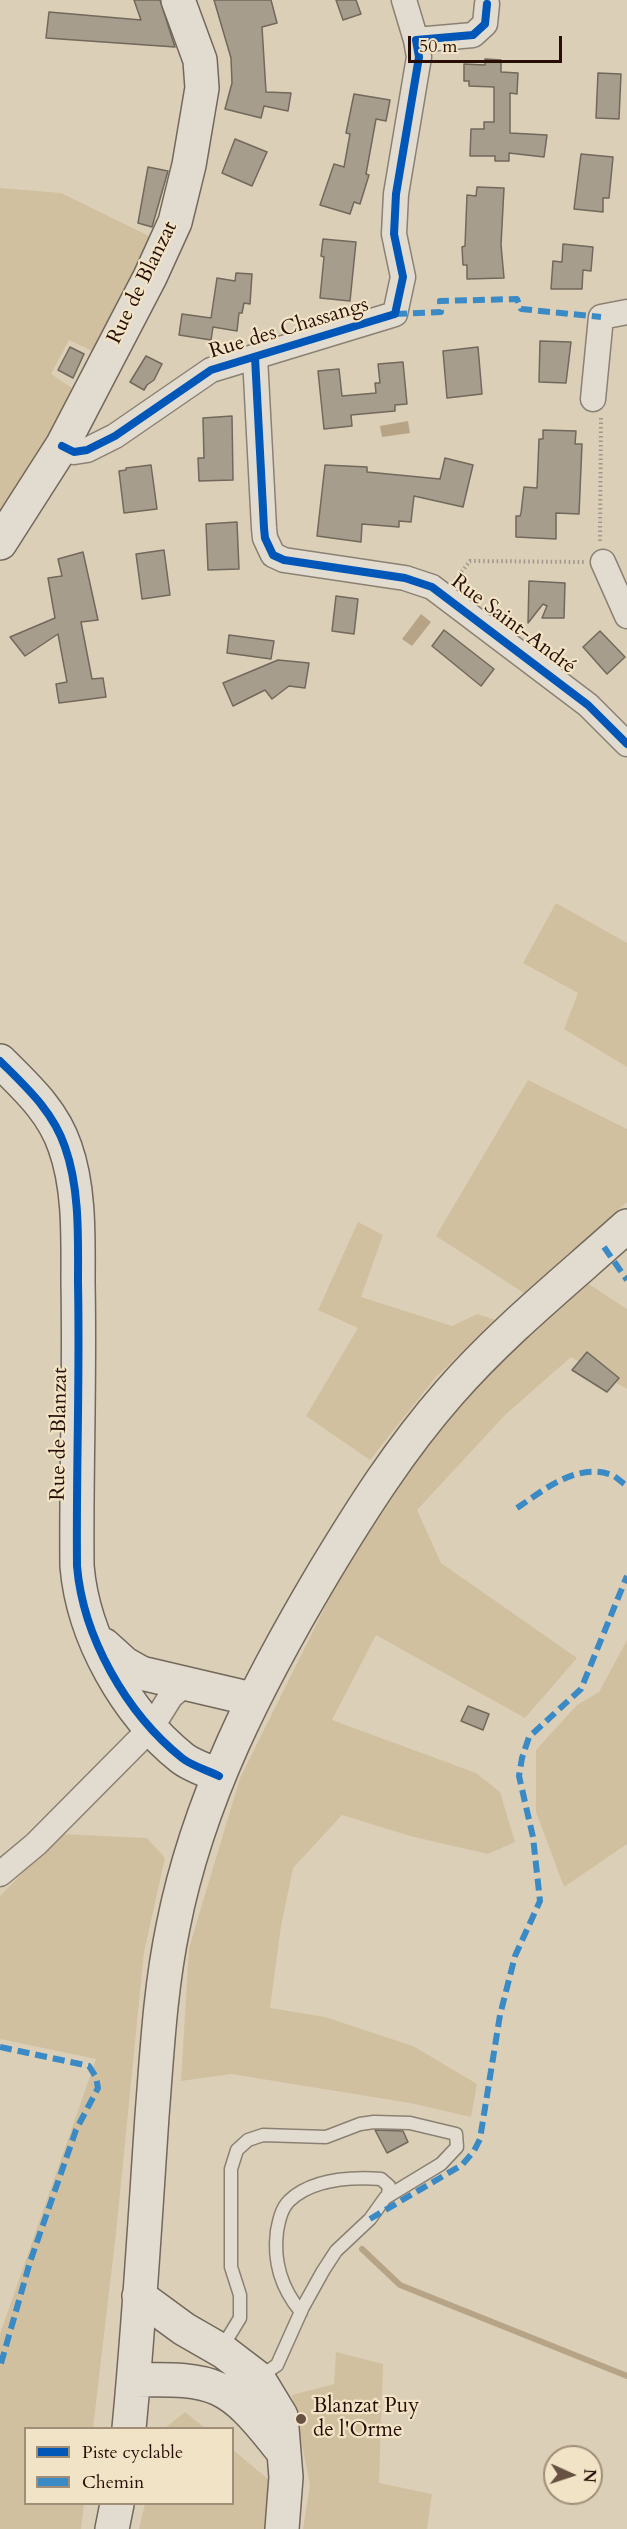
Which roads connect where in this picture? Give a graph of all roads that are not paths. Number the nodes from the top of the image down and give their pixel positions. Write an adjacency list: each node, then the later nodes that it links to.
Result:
1 (178, 0): 8 (street, Rue de Blanzat)
2 (404, 0): 4 (street, Rue des Chassangs)
3 (487, 4): 4 (street)
4 (416, 40): 6 (street, Rue des Chassangs)
5 (627, 312): 7 (street)
6 (255, 357): 8 (street, Rue des Chassangs); 12 (street, Rue Saint-André)
7 (593, 399)
8 (62, 446): 9 (street, Rue de Blanzat)
9 (0, 543)
10 (603, 562): 11 (street)
11 (627, 616)
12 (627, 744)
13 (0, 1061): 15 (street, Rue de Blanzat)
14 (627, 1226): 17 (street)
15 (92, 1632): 16 (street, Rue de Blanzat); 18 (street, Rue de Blanzat)
16 (190, 1685): 17 (street, Rue de Blanzat); 18 (street)
17 (252, 1699): 19 (street)
18 (151, 1728): 19 (street, Rue de Blanzat); 20 (street)
19 (219, 1776): 22 (street)
20 (0, 1874)
21 (388, 2195): 23 (lane); 23 (lane); 24 (lane)
22 (139, 2296): 24 (street); 25 (street)
23 (302, 2312): 26 (lane)
24 (200, 2338): 26 (street)
25 (134, 2380): 26 (street); 27 (street)
26 (239, 2384): 30 (street)
27 (129, 2427)
28 (117, 2505): 29 (street)
29 (112, 2529)
30 (282, 2529)

